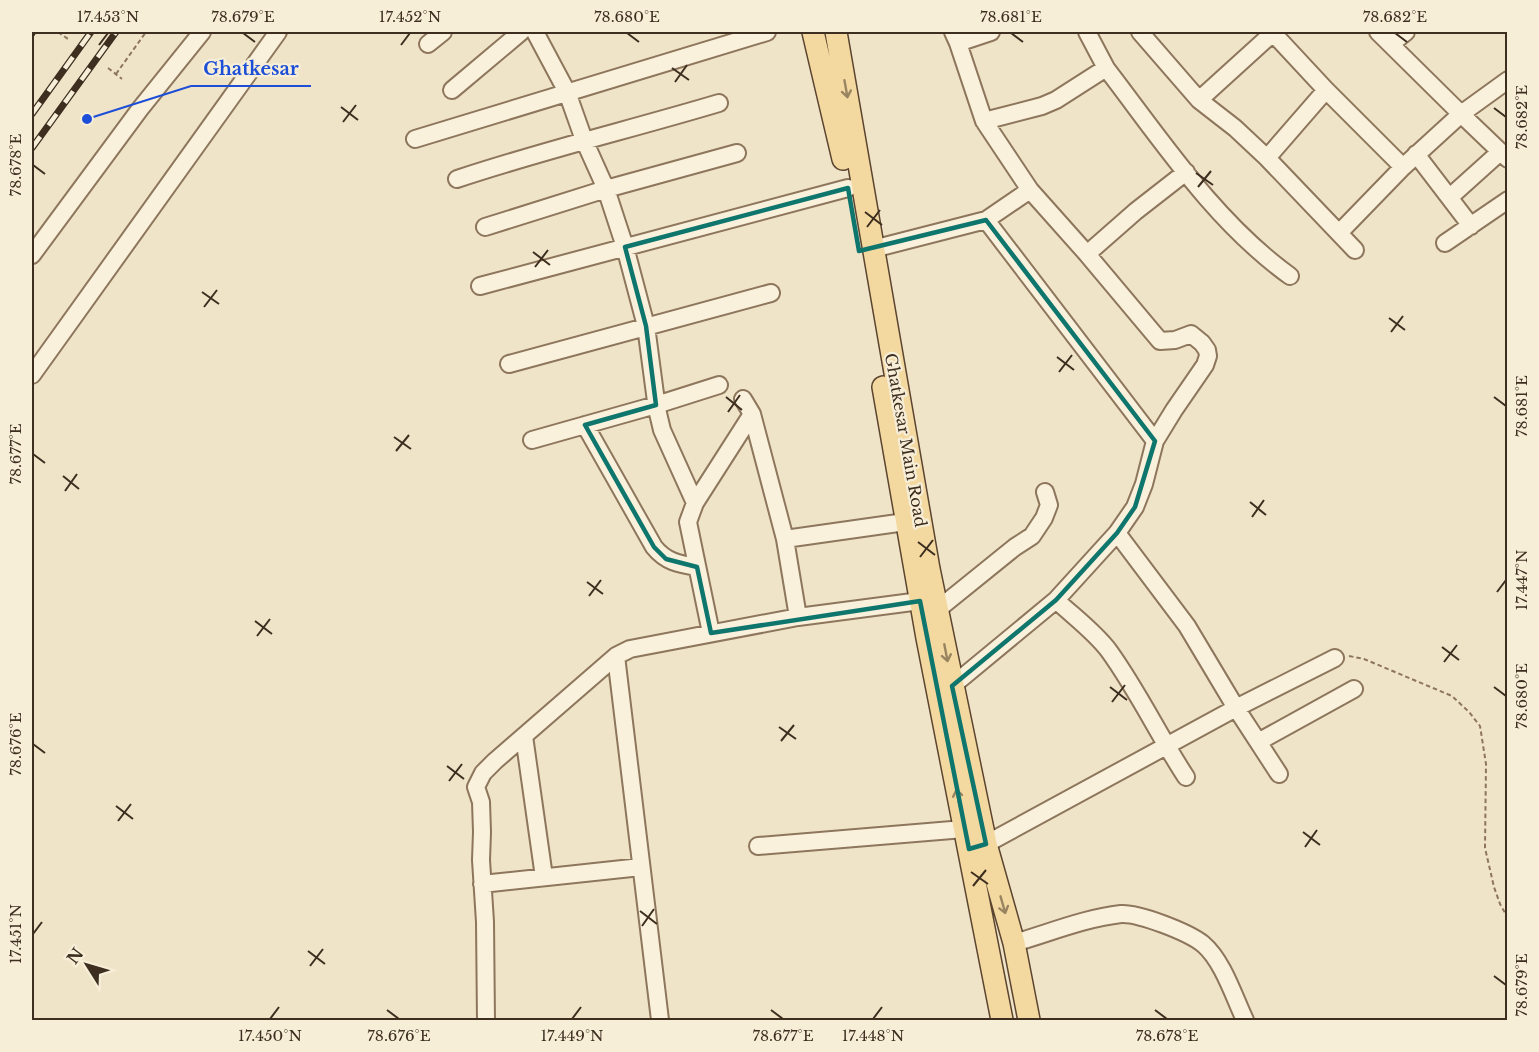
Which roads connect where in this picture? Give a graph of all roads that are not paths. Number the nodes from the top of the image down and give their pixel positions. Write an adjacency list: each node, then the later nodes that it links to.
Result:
1 (202, 32): 50 (street)
2 (278, 32): 56 (street)
3 (443, 32): 16 (street)
4 (521, 32): 20 (street)
5 (535, 32): 22 (street)
6 (767, 32): 22 (street)
7 (813, 32): 36 (main road, Ghatkesar Main Road)
8 (836, 32): 47 (main road, Ghatkesar Main Road, one-way to 47)
9 (991, 32): 15 (street)
10 (1087, 32): 18 (street)
11 (1140, 32): 23 (street)
12 (1273, 32): 21 (street); 23 (street)
13 (1378, 32): 17 (street)
14 (1406, 32): 17 (street)
15 (956, 37): 26 (street)
16 (428, 44)
17 (1391, 44): 25 (street)
18 (1106, 68): 26 (street); 34 (street)
19 (1508, 80): 25 (street)
20 (452, 90)
21 (1326, 90): 32 (street); 33 (street)
22 (567, 92): 27 (street); 28 (street)
23 (1199, 100): 32 (street)
24 (719, 103): 28 (street)
25 (1461, 114): 30 (street); 31 (street)
26 (984, 121): 38 (street)
27 (415, 139)
28 (584, 140): 35 (street); 37 (street)
29 (737, 153): 37 (street)
30 (1416, 154): 33 (street); 39 (street)
31 (1504, 155): 39 (street)
32 (1267, 158): 44 (street)
33 (1403, 167): 44 (street)
34 (1186, 172): 49 (street); 51 (street)
35 (457, 179)
36 (848, 188): 46 (street); 47 (main road, Ghatkesar Main Road)
37 (606, 189): 43 (street); 46 (street)
38 (1030, 190): 41 (street); 49 (street)
39 (1450, 197): 42 (street)
40 (1508, 200): 42 (street)
41 (986, 220): 47 (street); 63 (street)
42 (1471, 226): 45 (street)
43 (485, 227)
44 (1339, 233): 48 (street)
45 (1444, 243)
46 (625, 247): 52 (street); 54 (street)
47 (866, 250): 66 (main road, Ghatkesar Main Road); 71 (main road, Ghatkesar Main Road)
48 (1355, 250)
49 (1087, 254): 63 (street)
50 (32, 255)
51 (1290, 276)
52 (480, 286)
53 (771, 293): 54 (street)
54 (646, 326): 55 (street); 59 (street)
55 (509, 364)
56 (32, 375)
57 (719, 385): 59 (street)
58 (743, 399): 60 (street)
59 (656, 405): 61 (street); 65 (street)
60 (752, 414): 65 (street); 68 (street)
61 (585, 425): 62 (street); 69 (street)
62 (532, 440)
63 (1155, 441): 67 (street)
64 (1045, 492): 71 (street)
65 (695, 503): 69 (street)
66 (905, 522): 68 (street); 71 (main road, Ghatkesar Main Road)
67 (1117, 533): 70 (street); 78 (street)
68 (784, 539): 72 (street)
69 (697, 567): 73 (street)
70 (1056, 600): 76 (street); 81 (street)
71 (928, 605): 72 (street); 76 (main road, Ghatkesar Main Road, one-way to 76); 84 (main road, Ghatkesar Main Road, one-way to 71)
72 (798, 617): 73 (street)
73 (711, 633): 74 (street)
74 (616, 656): 79 (street); 86 (street)
75 (1335, 658): 78 (street)
76 (952, 686): 84 (main road, Ghatkesar Main Road)
77 (1354, 689): 80 (street)
78 (1236, 708): 80 (street); 81 (street)
79 (524, 736): 87 (street); 88 (street)
80 (1258, 742): 82 (street)
81 (1166, 746): 83 (street); 84 (street)
82 (1278, 774)
83 (1186, 777)
84 (973, 841): 85 (street); 89 (main road, Ghatkesar Main Road, one-way to 89); 92 (main road, Ghatkesar Main Road)
85 (758, 846)
86 (642, 867): 87 (street); 91 (street)
87 (544, 877): 88 (street)
88 (482, 884): 90 (street)
89 (1014, 943): 93 (main road, Ghatkesar Main Road); 94 (street)
90 (486, 1020)
91 (660, 1020)
92 (1002, 1020)
93 (1029, 1020)
94 (1245, 1020)

